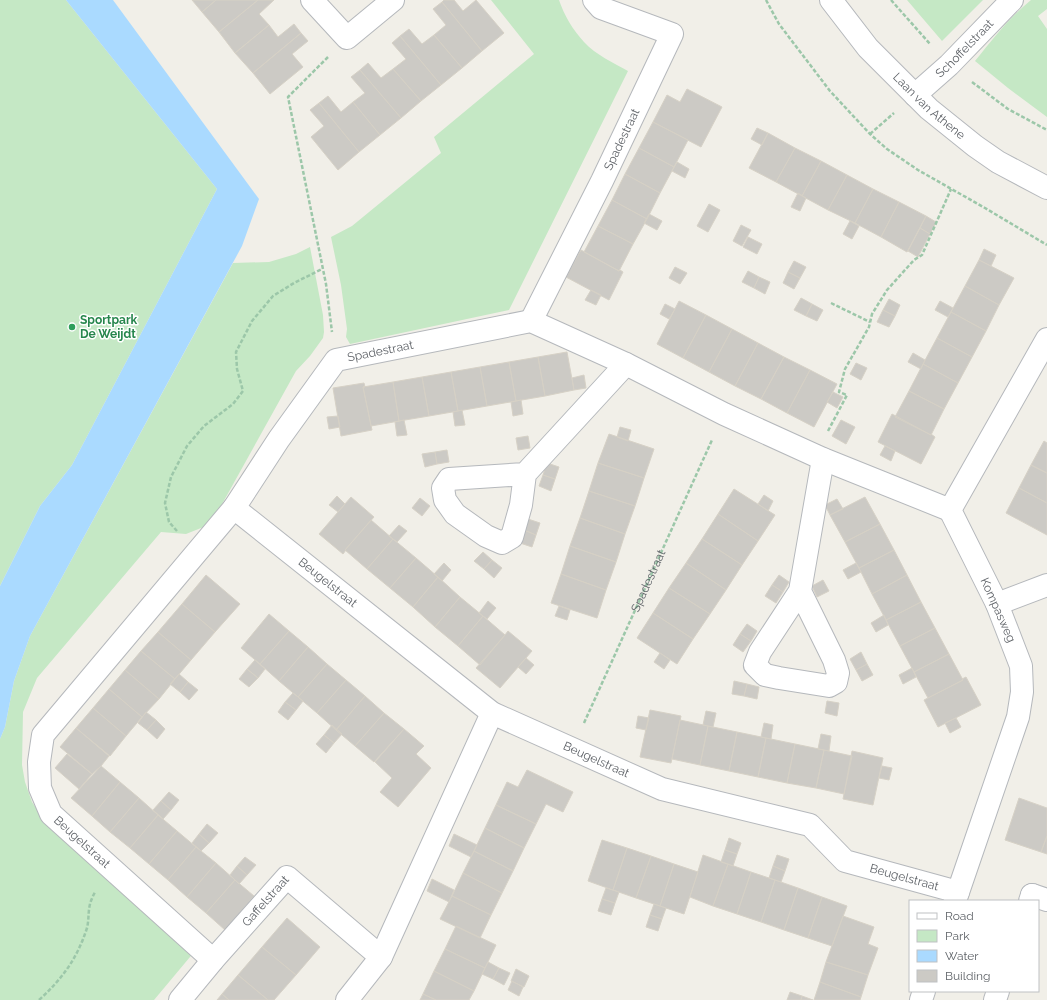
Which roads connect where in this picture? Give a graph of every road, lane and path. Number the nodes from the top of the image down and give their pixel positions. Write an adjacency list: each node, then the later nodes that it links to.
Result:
1 (312, 0): 7 (street)
2 (393, 0): 7 (street)
3 (594, 0): 14 (street, Spadestraat)
4 (766, 0): 9 (path)
5 (831, 0): 8 (street, Laan van Athene)
6 (1012, 0): 8 (street, Schoffelstraat)
7 (347, 38): 12 (path)
8 (915, 95): 10 (street, Laan van Athene)
9 (951, 188): 11 (path); 15 (path)
10 (1047, 188)
11 (1047, 245)
12 (322, 269): 17 (path); 24 (path)
13 (831, 303): 15 (path)
14 (531, 321): 17 (street, Spadestraat); 18 (street)
15 (870, 322): 20 (path)
16 (1047, 339): 23 (street)
17 (336, 360): 22 (street, Spadestraat)
18 (626, 364): 19 (street); 21 (street)
19 (724, 414): 20 (street); 29 (path, Spadestraat)
20 (823, 459): 23 (street); 26 (street)
21 (525, 474)
22 (234, 508): 24 (street, Beugelstraat); 28 (street, Beugelstraat)
23 (950, 510): 27 (street, Kompasweg)
24 (197, 552): 30 (street, Beugelstraat)
25 (1047, 585): 27 (street)
26 (800, 591)
27 (997, 604): 31 (street, Kompasweg)
28 (492, 713): 29 (street, Beugelstraat); 32 (street)
29 (572, 748): 31 (street, Beugelstraat)
30 (107, 864): 33 (street, Beugelstraat); 34 (path)
31 (956, 897)
32 (381, 957): 33 (street, Gaffelstraat); 36 (street)
33 (213, 960): 35 (street, Gaffelstraat)
34 (39, 1000)
35 (180, 1000)
36 (347, 1000)

